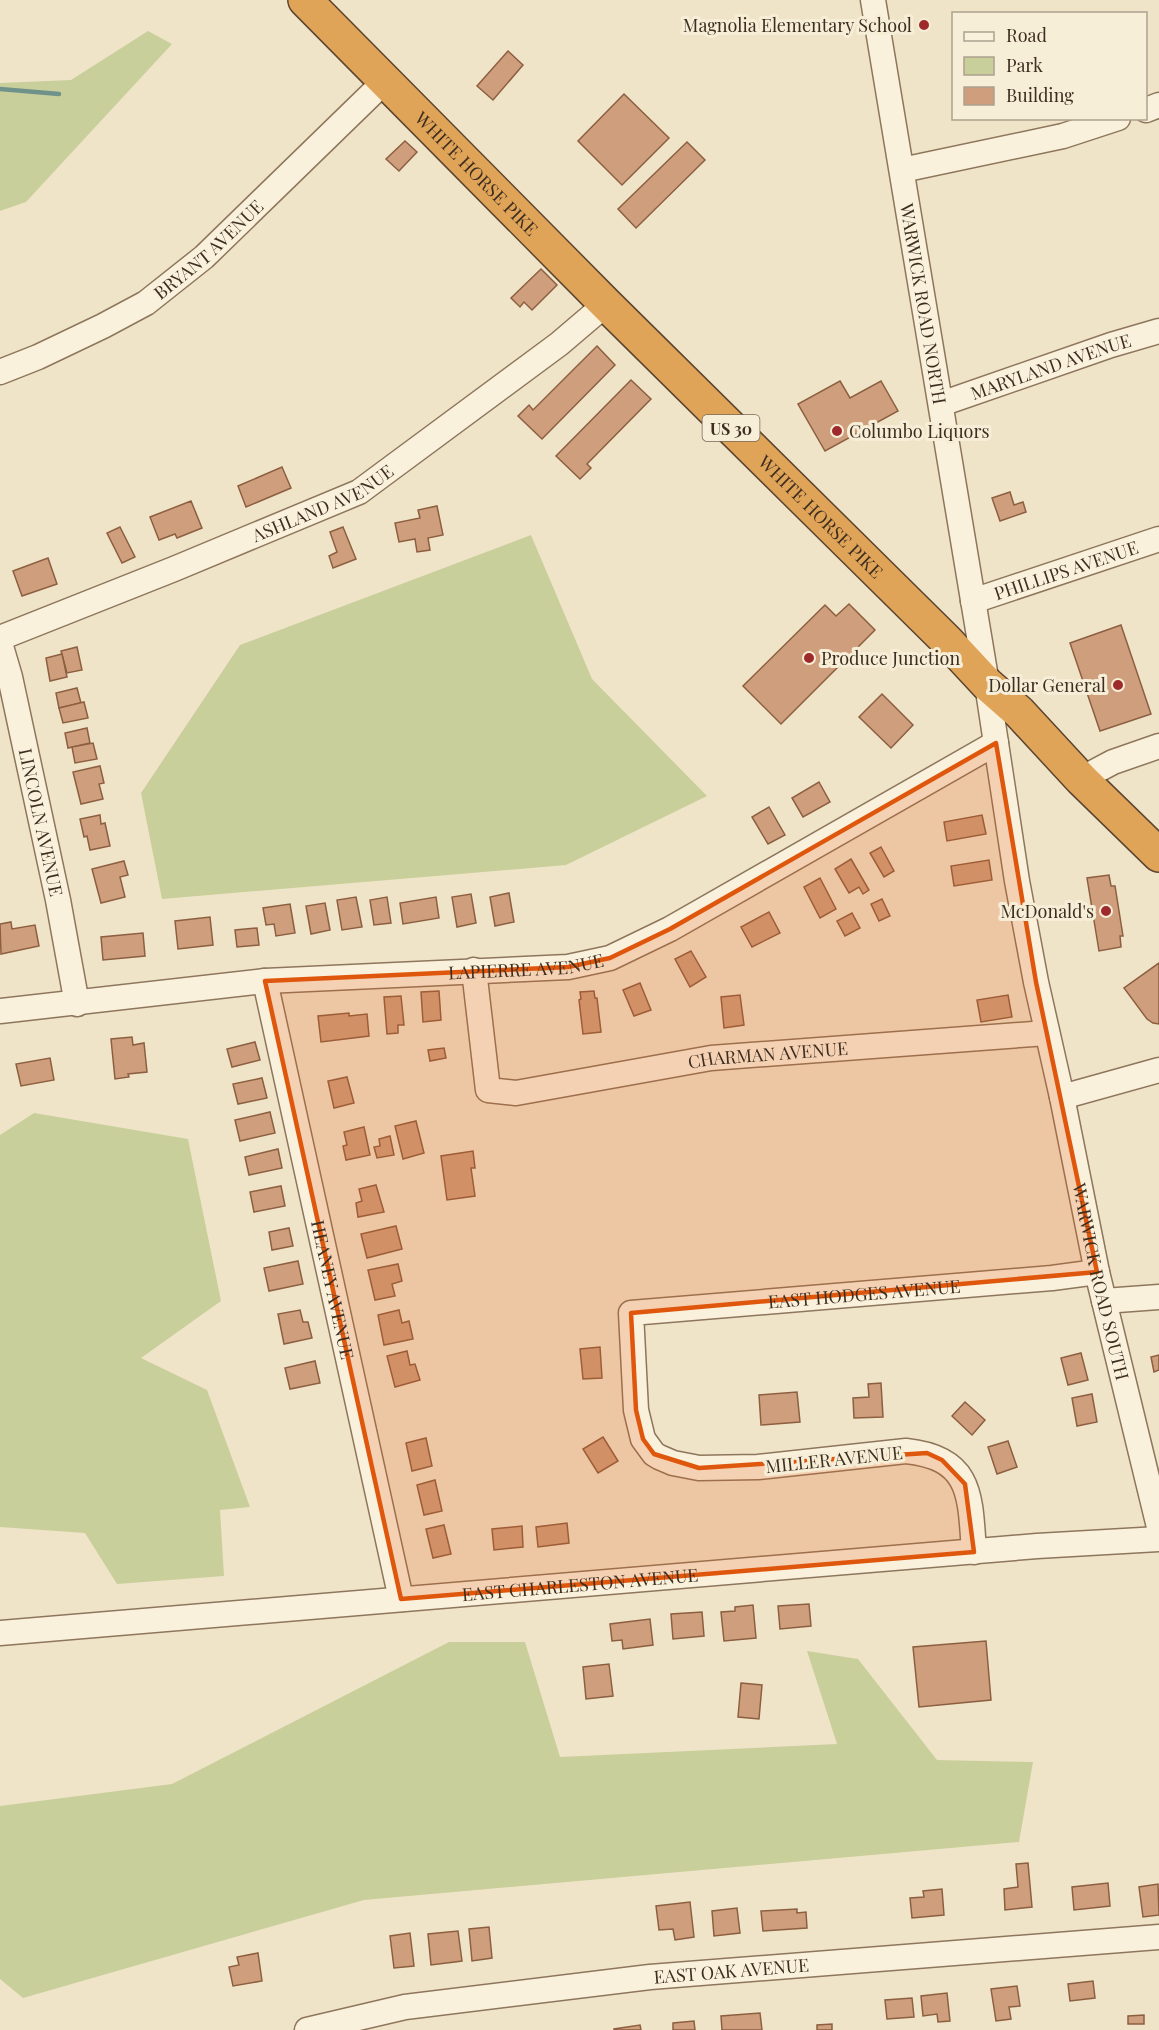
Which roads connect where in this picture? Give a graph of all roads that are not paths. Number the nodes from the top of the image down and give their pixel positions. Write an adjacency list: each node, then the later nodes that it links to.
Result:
1 (305, 0): 3 (highway, WHITE HORSE PIKE / US 30)
2 (873, 0): 5 (street, WARWICK ROAD NORTH)
3 (385, 81): 6 (highway, WHITE HORSE PIKE / US 30); 8 (street, BRYANT AVENUE)
4 (1112, 120): 5 (street)
5 (902, 170): 9 (street, WARWICK ROAD NORTH)
6 (606, 304): 12 (street, ASHLAND AVENUE); 14 (highway, WHITE HORSE PIKE / US 30)
7 (1159, 331): 9 (street, MARYLAND AVENUE)
8 (0, 372)
9 (941, 404): 11 (street, WARWICK ROAD NORTH)
10 (1159, 539): 11 (street, PHILLIPS AVENUE)
11 (973, 601): 14 (street, WARWICK ROAD NORTH)
12 (0, 638)
13 (0, 643): 21 (street, LINCOLN AVENUE)
14 (987, 684): 15 (street, WARWICK ROAD NORTH); 17 (highway, WHITE HORSE PIKE / US 30)
15 (996, 743): 19 (street, LAPIERRE AVENUE); 23 (street, WARWICK ROAD NORTH)
16 (1159, 746): 17 (street)
17 (1081, 779): 18 (highway, WHITE HORSE PIKE / US 30)
18 (1159, 855)
19 (474, 970): 20 (street, LAPIERRE AVENUE); 23 (street, CHARMAN AVENUE)
20 (265, 981): 21 (street, LAPIERRE AVENUE); 33 (street, HEANEY AVENUE)
21 (77, 1004): 22 (street, LAPIERRE AVENUE)
22 (0, 1011)
23 (1047, 1033): 25 (street, WARWICK ROAD SOUTH)
24 (1159, 1070): 25 (street)
25 (1062, 1097): 26 (street, WARWICK ROAD SOUTH)
26 (1097, 1272): 28 (street, WARWICK ROAD SOUTH); 29 (street, EAST HODGES AVENUE)
27 (1159, 1297): 28 (street)
28 (1104, 1301): 30 (street, WARWICK ROAD SOUTH)
29 (659, 1457): 32 (street, MILLER AVENUE)
30 (1159, 1527)
31 (1159, 1539): 32 (street, EAST CHARLESTON AVENUE)
32 (974, 1552): 33 (street, EAST CHARLESTON AVENUE)
33 (401, 1599): 34 (street, EAST CHARLESTON AVENUE)
34 (0, 1633)
35 (1159, 1937): 36 (street, EAST OAK AVENUE)
36 (307, 2030)

